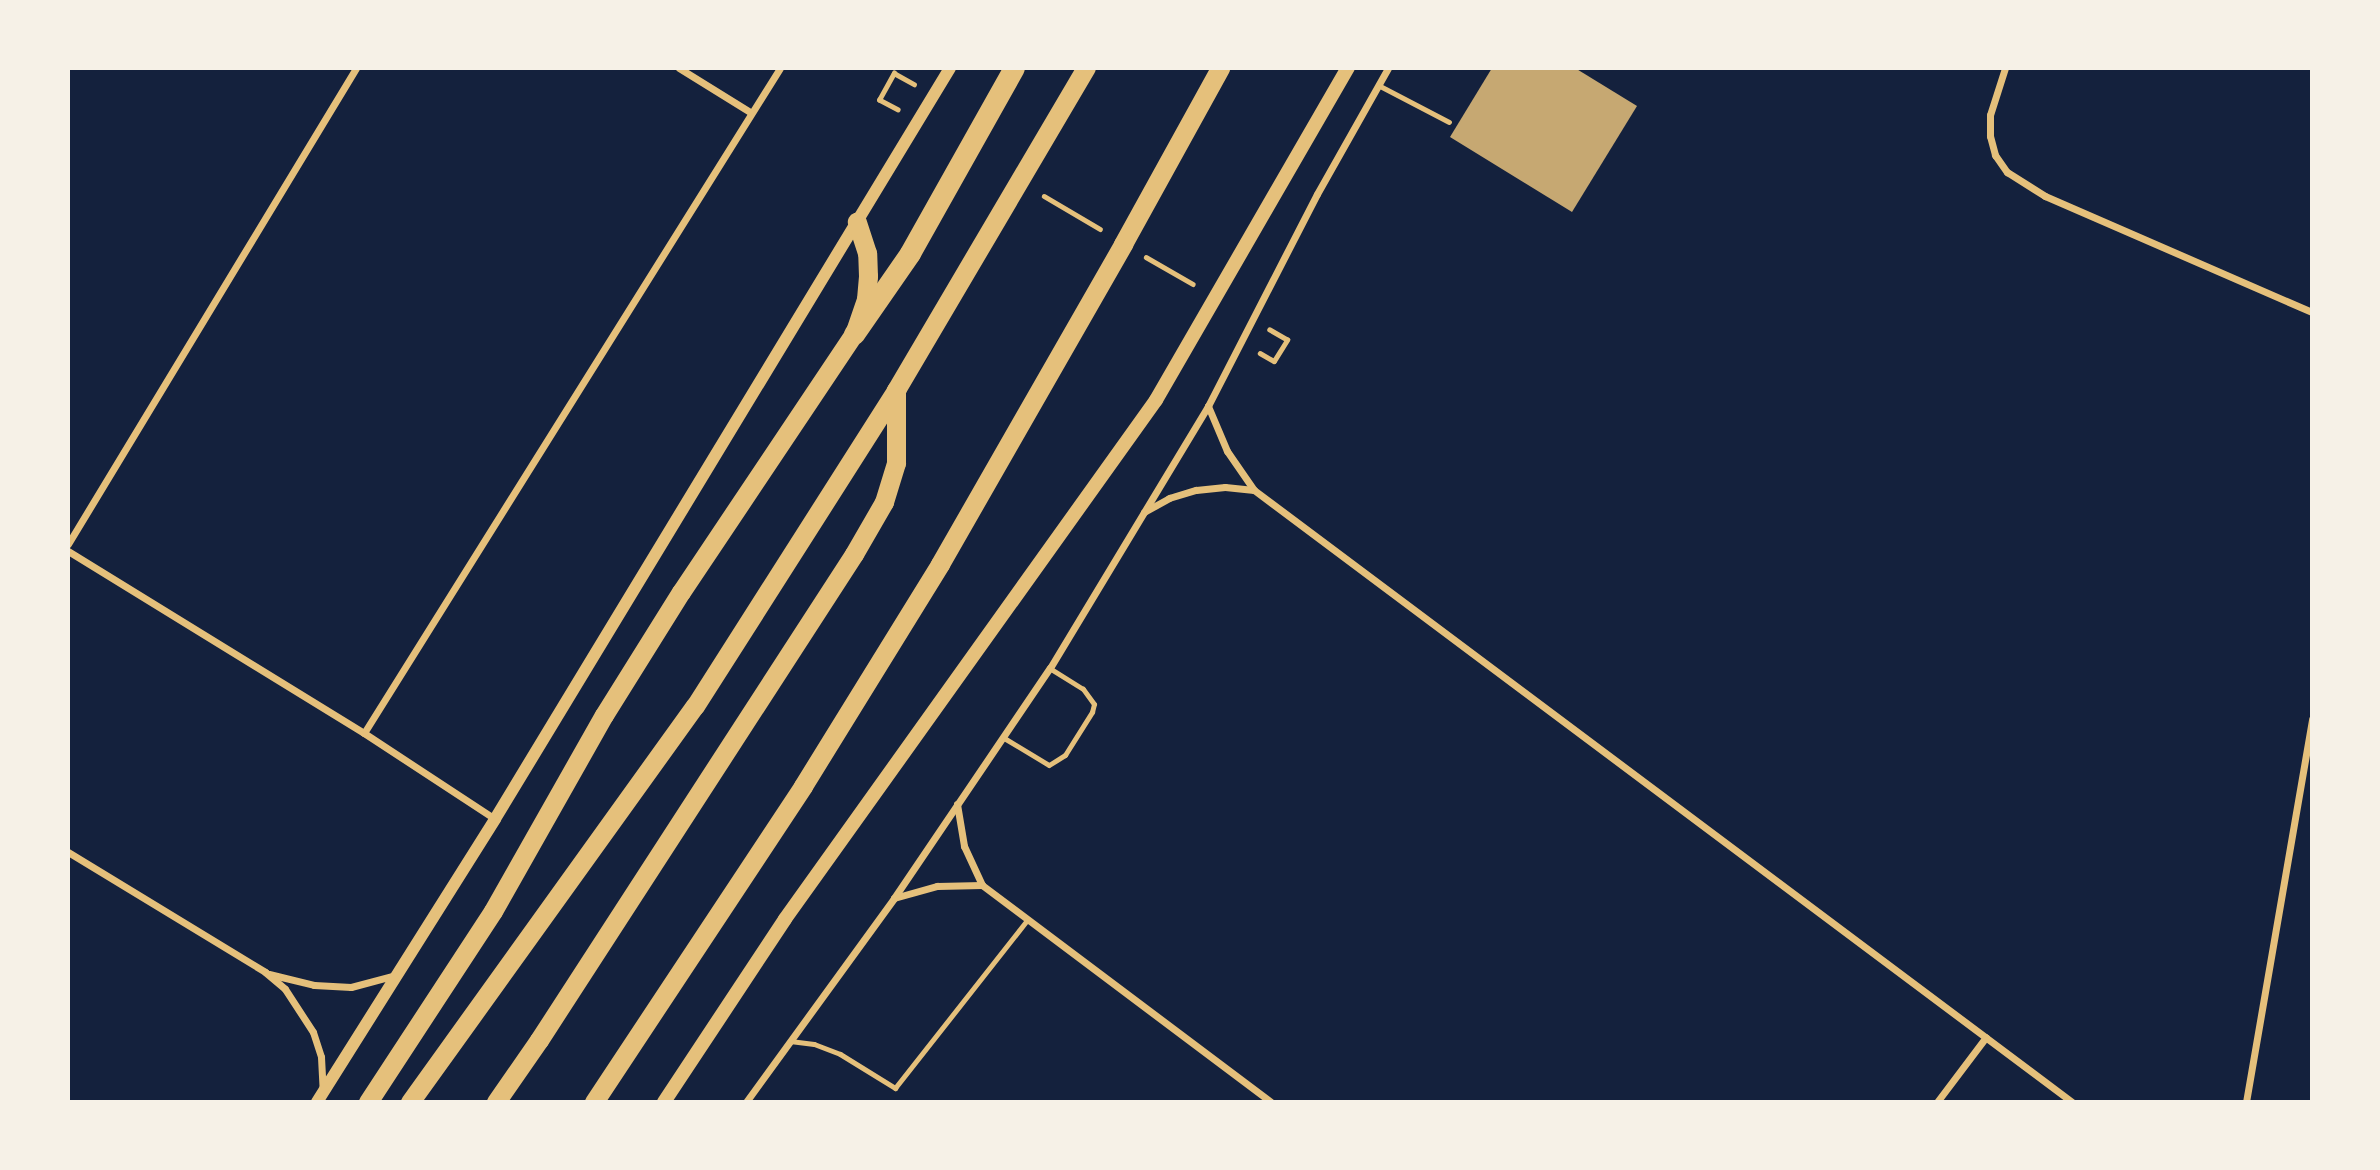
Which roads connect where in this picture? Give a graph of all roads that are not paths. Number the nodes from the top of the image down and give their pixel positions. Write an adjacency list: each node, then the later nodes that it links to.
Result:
1 (356, 68): 21 (street)
2 (679, 68): 12 (street)
3 (780, 68): 12 (street)
4 (950, 68): 14 (street)
5 (1014, 68): 16 (highway)
6 (1086, 68): 17 (highway)
7 (1220, 68): 41 (highway)
8 (1348, 68): 42 (main road)
9 (1388, 68): 11 (street)
10 (2005, 68): 15 (street)
11 (1378, 85): 13 (lane); 18 (street)
12 (750, 112): 25 (street)
13 (1449, 122)
14 (857, 222): 16 (highway); 28 (street)
15 (2312, 312)
16 (854, 334): 38 (highway)
17 (896, 390): 39 (highway); 40 (highway)
18 (1208, 406): 19 (street); 20 (street)
19 (1254, 490): 20 (street); 35 (street)
20 (1144, 513): 23 (street)
21 (68, 544)
22 (68, 551): 25 (street)
23 (1050, 668): 26 (street); 26 (lane)
24 (2312, 719): 47 (street)
25 (364, 733): 28 (street)
26 (1004, 737): 27 (street)
27 (957, 804): 30 (street); 31 (street)
28 (495, 819): 34 (street)
29 (68, 852): 33 (street)
30 (982, 885): 31 (street); 32 (street)
31 (894, 898): 36 (street)
32 (1027, 920): 36 (lane); 44 (street)
33 (265, 972): 34 (street); 37 (street)
34 (396, 975): 37 (street)
35 (1986, 1037): 45 (street); 46 (street)
36 (790, 1041): 43 (street)
37 (321, 1097)
38 (368, 1102)
39 (410, 1102)
40 (496, 1102)
41 (594, 1102)
42 (664, 1102)
43 (746, 1102)
44 (1271, 1102)
45 (1937, 1102)
46 (2072, 1102)
47 (2246, 1102)

